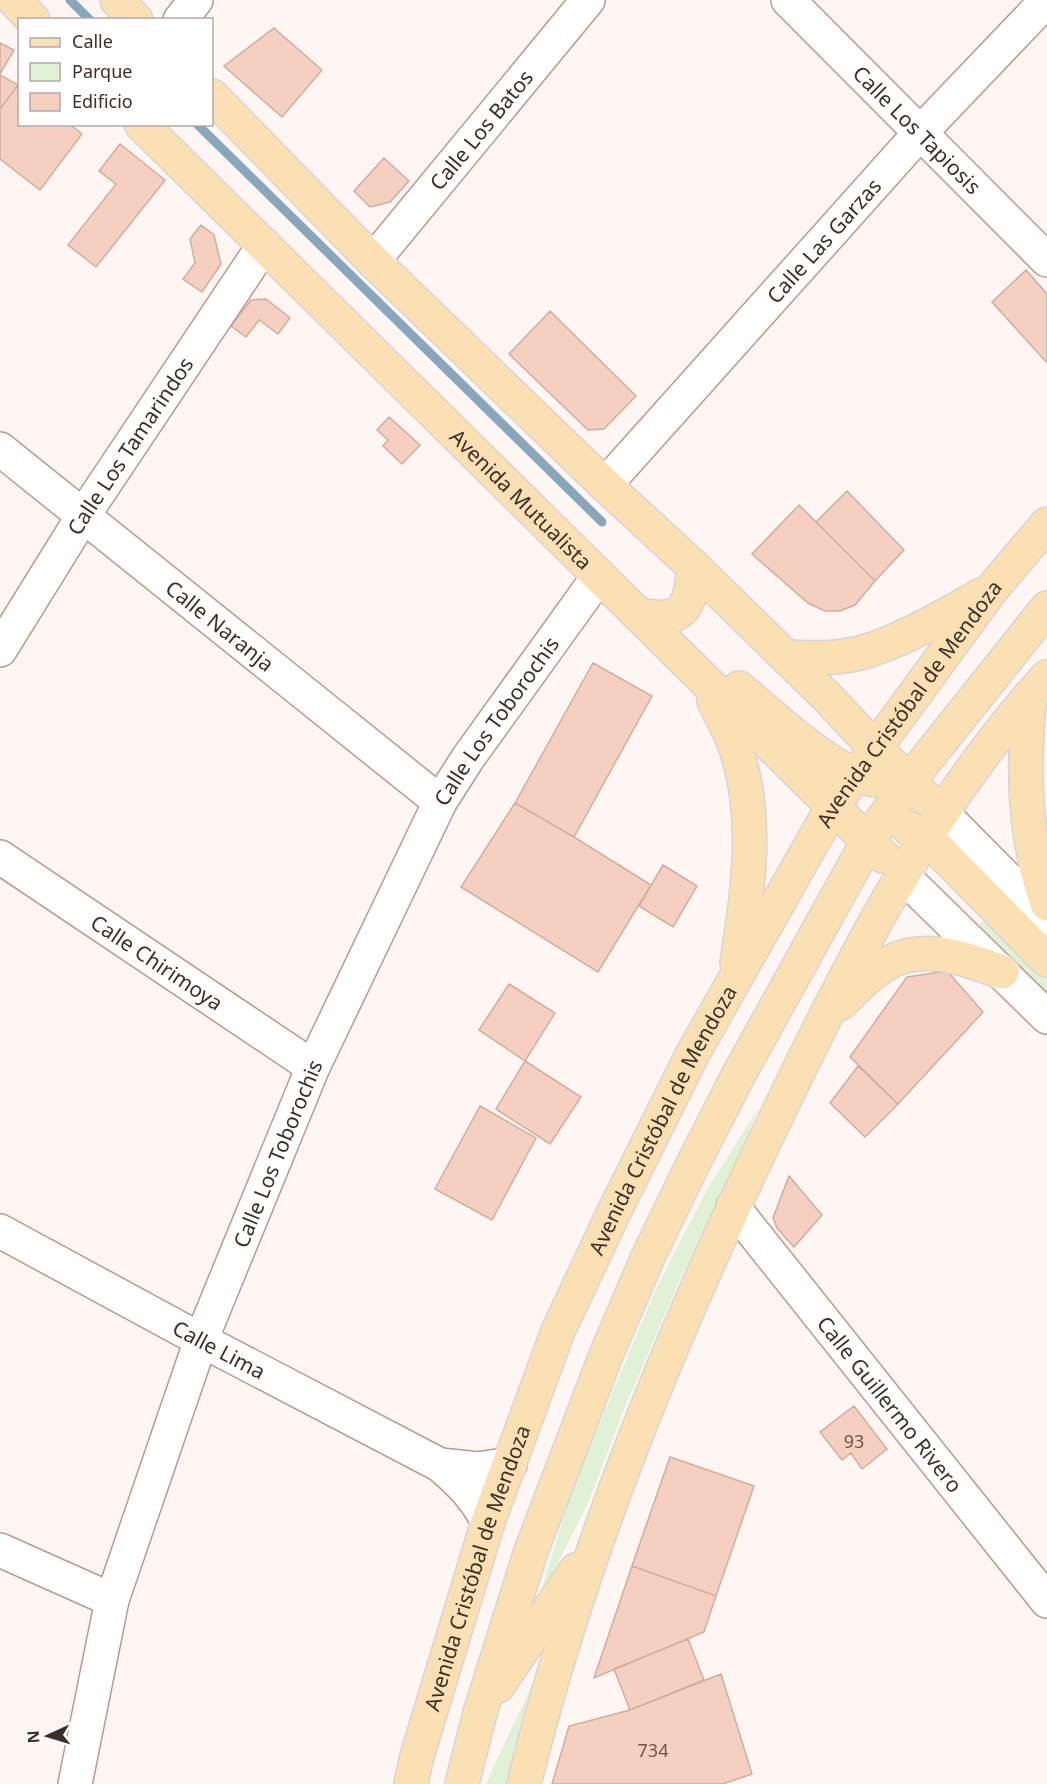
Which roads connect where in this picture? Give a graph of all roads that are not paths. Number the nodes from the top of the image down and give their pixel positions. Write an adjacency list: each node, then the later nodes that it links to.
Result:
1 (14, 0): 7 (main road)
2 (117, 0): 8 (main road)
3 (196, 0): 9 (street)
4 (588, 0): 15 (street, Calle Los Batos)
5 (788, 0): 12 (street, Calle Los Tapiosis)
6 (1047, 0): 12 (street, Calle Las Garzas)
7 (31, 18)
8 (134, 18)
9 (182, 18)
10 (213, 97): 15 (main road)
11 (143, 126): 13 (main road, Avenida Mutualista)
12 (920, 132): 14 (street, Calle Los Tapiosis); 17 (street, Calle Las Garzas)
13 (264, 245): 18 (street, Calle Los Tamarindos); 21 (main road, Avenida Mutualista)
14 (1047, 260)
15 (373, 261): 17 (main road)
16 (0, 449): 18 (street, Calle Naranja)
17 (605, 485): 20 (main road)
18 (83, 516): 25 (street, Calle Los Tamarindos); 33 (street, Calle Naranja)
19 (1047, 524): 22 (main road, Avenida Cristóbal de Mendoza)
20 (694, 567): 24 (main road); 26 (main road)
21 (599, 576): 24 (main road, Avenida Mutualista); 33 (street, Calle Los Toborochis)
22 (991, 590): 26 (main road); 30 (main road, Avenida Cristóbal de Mendoza)
23 (1047, 608): 32 (main road, Avenida Cristóbal de Mendoza)
24 (639, 615): 27 (main road, Avenida Mutualista); 31 (main road)
25 (0, 650)
26 (786, 657): 30 (main road)
27 (702, 678): 34 (main road, Avenida Mutualista); 43 (main road)
28 (1039, 686): 29 (main road); 39 (main road)
29 (1000, 735): 32 (main road); 35 (main road)
30 (874, 747): 31 (main road, Avenida Cristóbal de Mendoza); 32 (main road)
31 (854, 775): 32 (main road); 34 (main road, Avenida Cristóbal de Mendoza)
32 (909, 781): 35 (main road); 36 (main road, Avenida Cristóbal de Mendoza)
33 (440, 802): 46 (street, Calle Los Toborochis)
34 (831, 819): 36 (main road, Avenida Mutualista); 43 (main road, Avenida Cristóbal de Mendoza)
35 (933, 825): 36 (main road); 38 (main road); 40 (street); 41 (main road)
36 (875, 830): 38 (main road, Avenida Mutualista); 57 (main road, Avenida Cristóbal de Mendoza)
37 (0, 857): 46 (street, Calle Chirimoya)
38 (902, 875): 42 (street); 45 (main road)
39 (1047, 904)
40 (1047, 919)
41 (1047, 960)
42 (1002, 972): 44 (street); 45 (main road)
43 (734, 984): 50 (main road, Avenida Cristóbal de Mendoza)
44 (1047, 1017)
45 (821, 1023): 47 (main road)
46 (313, 1067): 49 (street, Calle Los Toborochis)
47 (733, 1207): 53 (main road); 56 (street, Calle Guillermo Rivero)
48 (0, 1231): 49 (street, Calle Lima)
49 (201, 1340): 51 (street, Calle Lima); 55 (street, Calle Los Toborochis)
50 (510, 1464): 51 (street, Calle Lima); 52 (main road, Avenida Cristóbal de Mendoza)
51 (440, 1465): 52 (street, Calle Lima)
52 (488, 1522): 59 (main road, Avenida Cristóbal de Mendoza)
53 (596, 1540): 57 (main road); 61 (main road)
54 (0, 1550): 55 (street)
55 (112, 1600): 58 (street, Calle Los Toborochis)
56 (1047, 1601)
57 (480, 1713): 60 (main road, Avenida Cristóbal de Mendoza)
58 (75, 1784)
59 (411, 1784)
60 (462, 1784)
61 (524, 1784)

